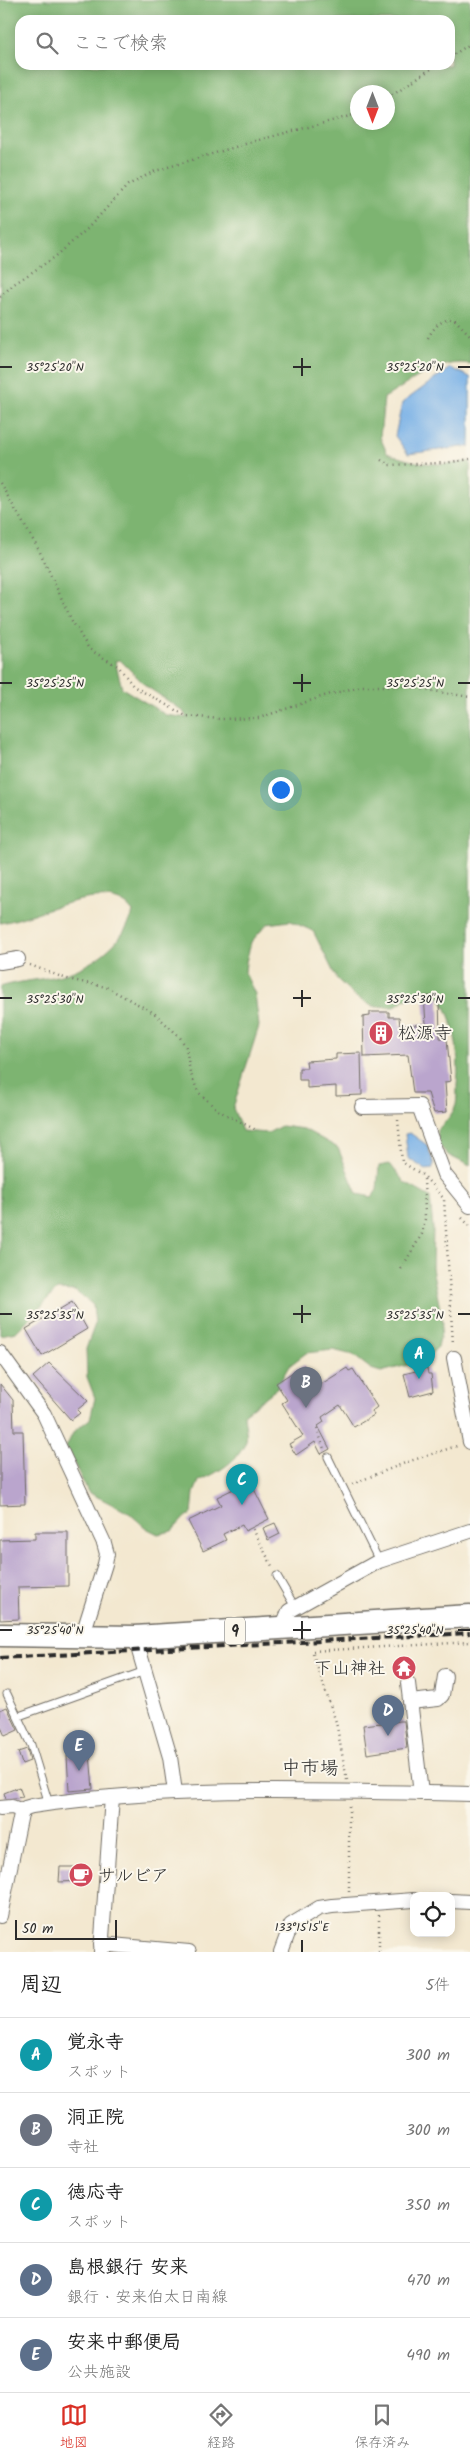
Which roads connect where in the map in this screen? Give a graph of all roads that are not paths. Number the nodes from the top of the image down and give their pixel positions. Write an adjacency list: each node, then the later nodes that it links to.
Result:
1 (18, 959): 2 (street)
2 (0, 962)
3 (362, 1107): 4 (street)
4 (470, 1206)
5 (0, 1353): 16 (street)
6 (454, 1358): 7 (street)
7 (468, 1442)
8 (328, 1457): 10 (lane)
9 (470, 1531): 10 (street)
10 (379, 1561): 12 (street)
11 (277, 1576): 12 (lane)
12 (295, 1607): 14 (street)
13 (470, 1616): 14 (main road, 9)
14 (282, 1628): 17 (main road, 9)
15 (0, 1635): 16 (main road, 9)
16 (82, 1637): 17 (main road, 9)
17 (134, 1637): 18 (street)
18 (145, 1671): 23 (lane); 24 (street)
19 (444, 1676): 22 (street)
20 (408, 1683): 22 (street)
21 (8, 1694): 23 (lane)
22 (410, 1702): 25 (street)
23 (19, 1716): 28 (lane)
24 (175, 1792): 25 (street); 27 (street)
25 (421, 1793): 26 (street)
26 (470, 1794)
27 (112, 1796): 28 (street); 35 (street)
28 (49, 1804): 30 (street)
29 (0, 1808): 30 (street)
30 (23, 1811): 34 (street)
31 (410, 1900): 37 (street)
32 (455, 1900): 33 (street)
33 (470, 1902)
34 (0, 1916)
35 (101, 1948): 36 (street)
36 (189, 1952)
37 (281, 1952)

